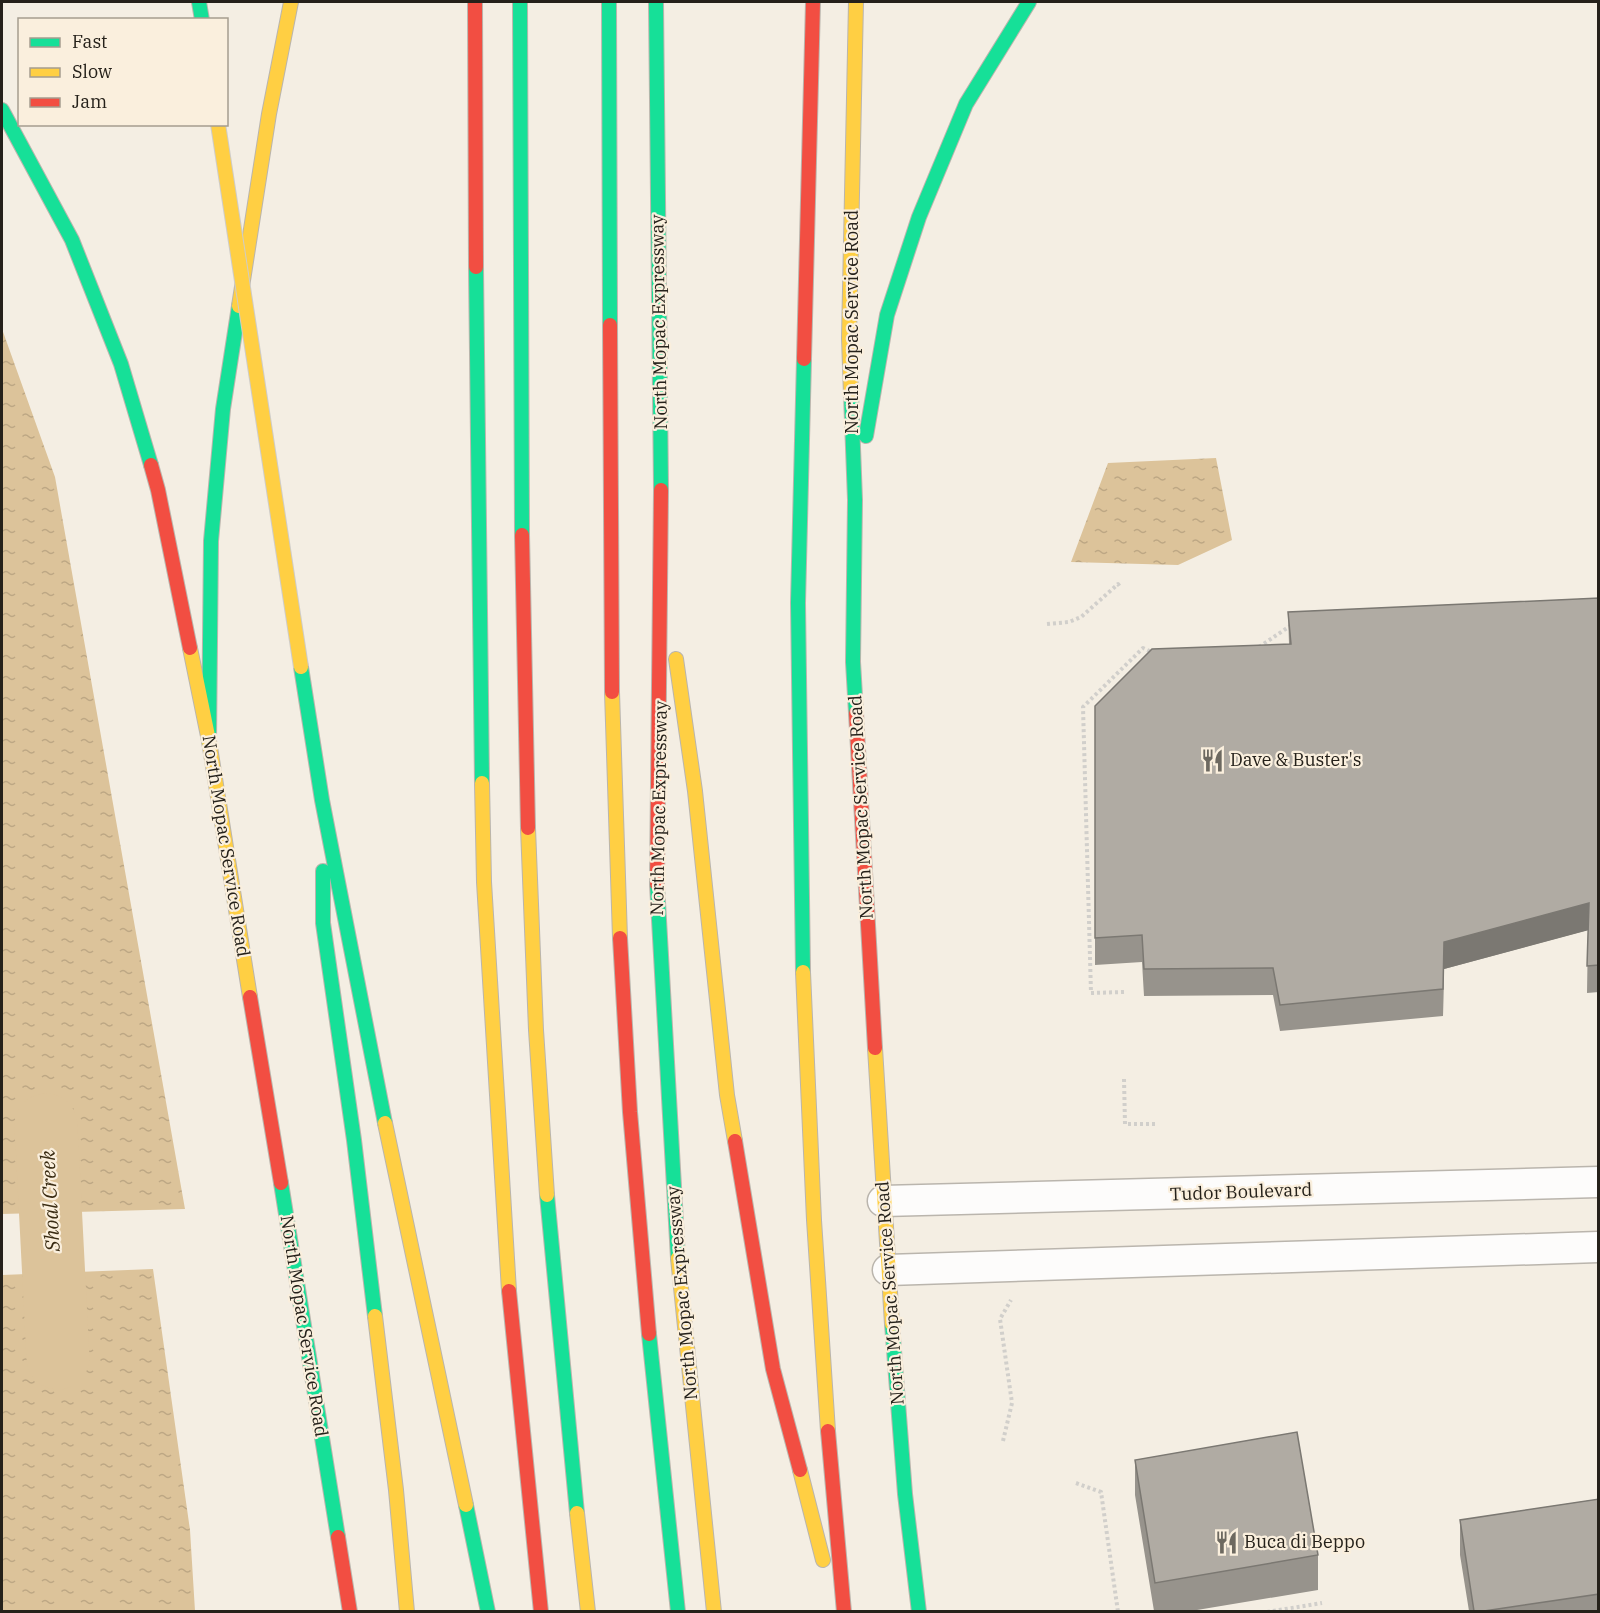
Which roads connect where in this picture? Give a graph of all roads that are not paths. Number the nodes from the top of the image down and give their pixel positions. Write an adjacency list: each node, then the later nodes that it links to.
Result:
1 (199, 2): 10 (main road)
2 (291, 2): 15 (main road)
3 (475, 2): 24 (main road)
4 (520, 2): 25 (main road)
5 (609, 2): 26 (main road)
6 (656, 2): 14 (main road, North Mopac Expressway)
7 (813, 2): 29 (main road)
8 (856, 2): 13 (main road, North Mopac Service Road)
9 (1029, 2): 13 (main road)
10 (202, 18)
11 (2, 110): 15 (main road, North Mopac Service Road)
12 (218, 126): 16 (main road, bridge)
13 (855, 500): 18 (main road, North Mopac Service Road)
14 (662, 556): 27 (main road, North Mopac Expressway); 28 (main road)
15 (209, 741): 21 (main road, North Mopac Service Road)
16 (322, 800): 22 (main road); 23 (main road)
17 (1599, 1182): 18 (street, Tudor Boulevard)
18 (883, 1201): 20 (main road, North Mopac Service Road)
19 (1599, 1247): 20 (street)
20 (888, 1270): 30 (main road, North Mopac Service Road)
21 (350, 1611)
22 (407, 1611)
23 (488, 1611)
24 (542, 1611)
25 (588, 1611)
26 (678, 1611)
27 (714, 1611)
28 (837, 1611)
29 (844, 1611)
30 (919, 1611)

